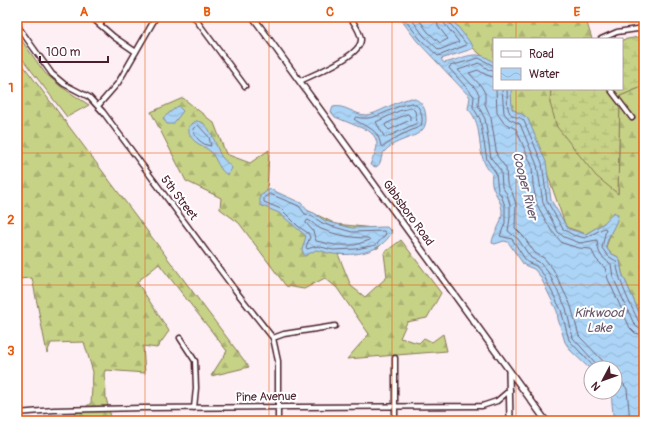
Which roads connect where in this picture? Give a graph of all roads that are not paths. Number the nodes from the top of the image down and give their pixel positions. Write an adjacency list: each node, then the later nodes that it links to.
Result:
1 (91, 17): 8 (street)
2 (104, 17): 8 (street)
3 (156, 17): 11 (street)
4 (194, 17): 13 (street)
5 (350, 17): 12 (street)
6 (255, 18): 12 (street, Gibbsboro Road)
7 (17, 25): 15 (street, 5th Street)
8 (100, 25): 11 (street)
9 (644, 28): 10 (street)
10 (603, 38)
11 (136, 52): 15 (street)
12 (300, 81): 21 (street, Gibbsboro Road)
13 (245, 86)
14 (611, 90): 16 (street)
15 (98, 106): 19 (street, 5th Street)
16 (632, 118)
17 (335, 326): 19 (street)
18 (180, 338): 25 (street)
19 (273, 338): 23 (street, 5th Street)
20 (395, 358): 24 (street)
21 (510, 371): 22 (street); 30 (street, Gibbsboro Road)
22 (510, 390): 24 (street, Pine Avenue); 29 (street)
23 (278, 407): 24 (street, Pine Avenue); 25 (street, Pine Avenue); 27 (street, 5th Street)
24 (394, 407): 28 (street)
25 (194, 408): 26 (street, Pine Avenue)
26 (17, 413)
27 (278, 421)
28 (395, 421)
29 (510, 421)
30 (546, 421)

